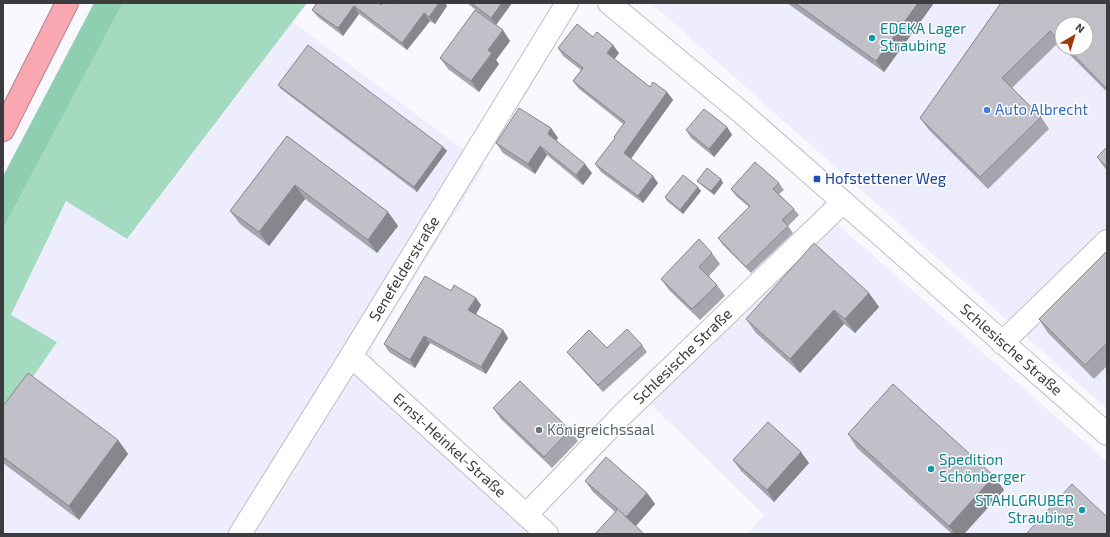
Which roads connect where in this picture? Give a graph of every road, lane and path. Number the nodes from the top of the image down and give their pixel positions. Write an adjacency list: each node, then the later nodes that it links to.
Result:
1 (67, 3): 4 (highway)
2 (567, 3): 8 (street, Senefelderstraße)
3 (609, 3): 5 (street, Schlesische Straße)
4 (3, 130)
5 (843, 202): 7 (street, Schlesische Straße); 10 (street, Schlesische Straße)
6 (1107, 241): 7 (street)
7 (1002, 343): 9 (street, Schlesische Straße)
8 (351, 356): 10 (street, Ernst-Heinkel-Straße); 11 (street, Senefelderstraße)
9 (1107, 434)
10 (526, 515): 12 (street, Ernst-Heinkel-Straße)
11 (240, 534)
12 (547, 534)

